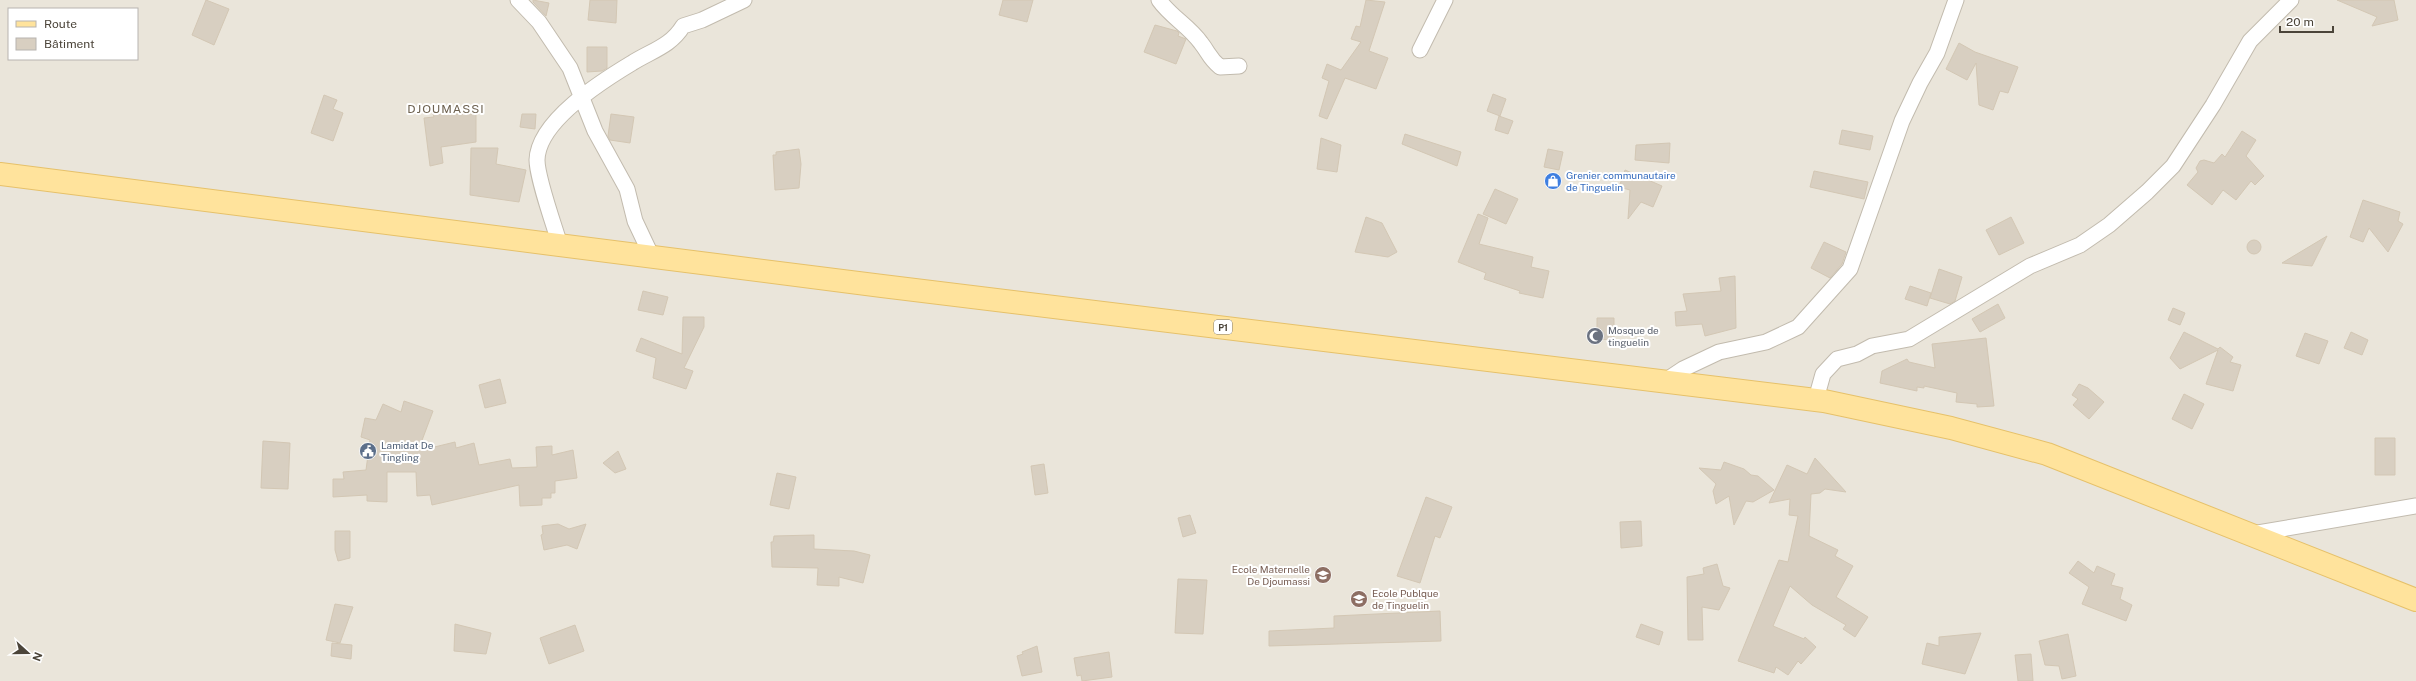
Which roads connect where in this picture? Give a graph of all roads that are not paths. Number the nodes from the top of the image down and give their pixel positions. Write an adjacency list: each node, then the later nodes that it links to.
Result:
1 (518, 0): 9 (street)
2 (744, 0): 9 (street)
3 (1159, 0): 8 (street)
4 (1445, 0): 7 (street)
5 (1956, 0): 13 (street)
6 (2291, 0): 14 (street)
7 (1420, 50)
8 (1239, 66)
9 (581, 96): 11 (street); 12 (street)
10 (0, 174): 11 (main road, P1)
11 (560, 245): 12 (main road, P1)
12 (652, 257): 13 (main road, P1)
13 (1665, 381): 14 (main road, P1)
14 (1816, 399): 16 (main road, P1)
15 (2416, 506): 16 (street)
16 (2252, 534): 17 (main road, P1)
17 (2416, 600)

